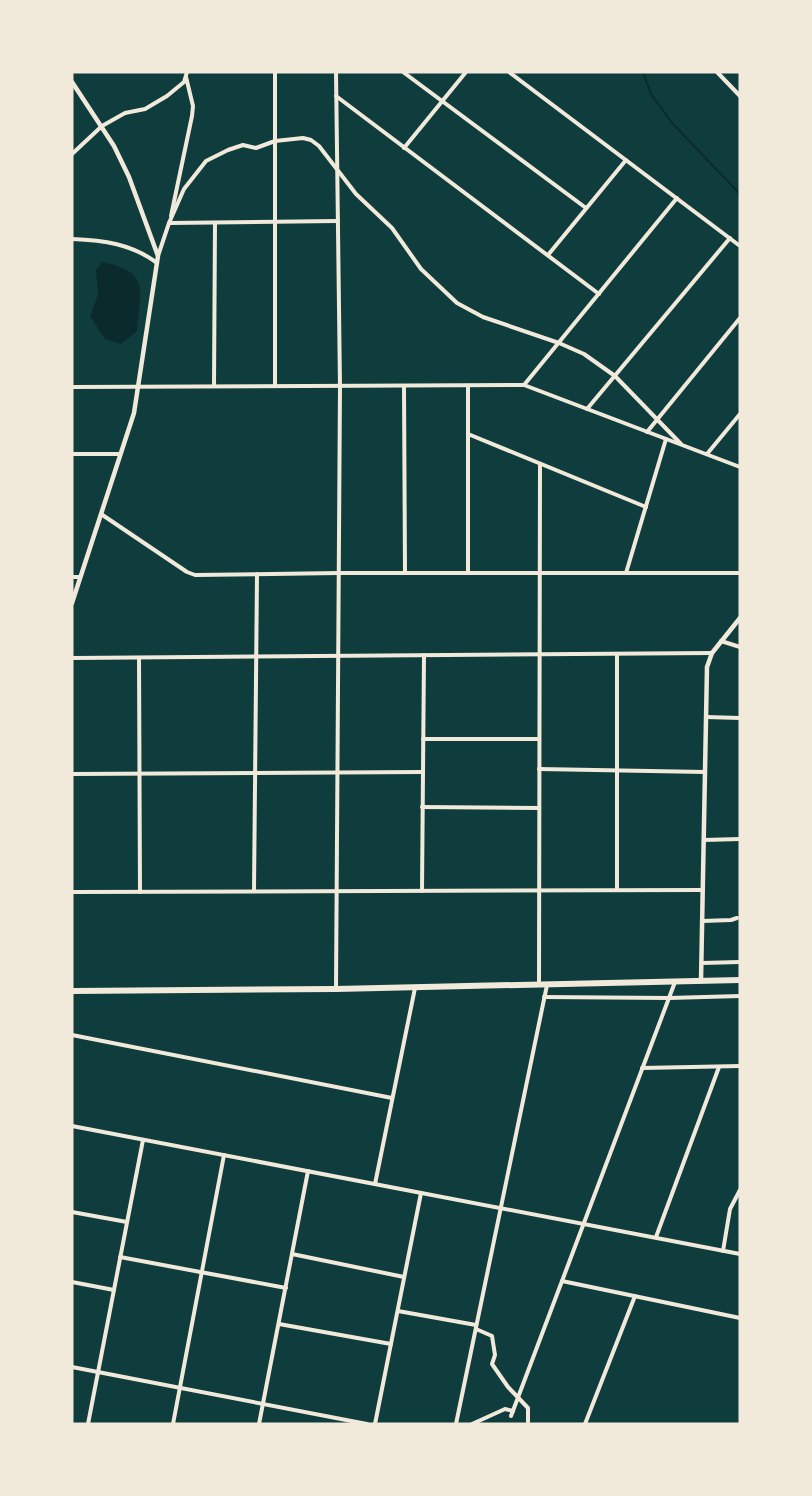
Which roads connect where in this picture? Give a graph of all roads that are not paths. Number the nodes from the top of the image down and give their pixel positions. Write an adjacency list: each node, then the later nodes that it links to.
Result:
1 (275, 72): 13 (street)
2 (336, 72): 9 (street)
3 (403, 72): 11 (street)
4 (466, 72): 11 (street)
5 (509, 72): 16 (street)
6 (717, 72): 10 (street)
7 (187, 74): 12 (street); 22 (street)
8 (72, 82): 12 (street)
9 (336, 95): 14 (street); 17 (street)
10 (740, 96)
11 (442, 101): 14 (street); 19 (street)
12 (102, 126): 15 (street); 28 (street)
13 (275, 141): 17 (street); 21 (street); 22 (street)
14 (404, 148): 27 (street)
15 (72, 154)
16 (626, 160): 18 (street); 19 (street)
17 (337, 169): 20 (street); 32 (street)
18 (677, 198): 24 (street); 30 (street)
19 (586, 208): 27 (street)
20 (338, 221): 21 (street); 37 (street)
21 (274, 222): 23 (street); 36 (street)
22 (170, 223): 23 (street); 28 (street)
23 (215, 223): 35 (street)
24 (730, 238): 26 (street); 33 (street)
25 (72, 239): 29 (street)
26 (740, 246)
27 (548, 255): 30 (street)
28 (158, 256): 29 (street)
29 (157, 263): 34 (street)
30 (599, 294): 32 (street)
31 (739, 320): 44 (street)
32 (559, 342): 33 (street); 40 (street)
33 (615, 376): 42 (street); 44 (street)
34 (138, 386): 35 (street); 41 (street); 50 (street)
35 (214, 386): 36 (street)
36 (275, 386): 37 (street)
37 (340, 386): 38 (street); 56 (street)
38 (404, 386): 39 (street); 57 (street)
39 (468, 386): 40 (street); 46 (street)
40 (524, 386): 42 (street)
41 (72, 387)
42 (587, 409): 45 (street)
43 (740, 414): 51 (street)
44 (658, 418): 45 (street); 48 (street)
45 (647, 432): 47 (street)
46 (468, 434): 52 (street); 58 (street)
47 (666, 439): 48 (street); 54 (street)
48 (682, 445): 51 (street)
49 (72, 454): 50 (street)
50 (120, 454): 55 (street)
51 (707, 454): 53 (street)
52 (540, 464): 54 (street); 59 (street)
53 (740, 467)
54 (646, 507): 60 (street)
55 (101, 514): 62 (street); 64 (street)
56 (339, 573): 57 (street); 62 (street); 73 (street)
57 (405, 573): 58 (street)
58 (468, 573): 59 (street)
59 (540, 573): 60 (street); 72 (street)
60 (626, 573): 61 (street)
61 (740, 573)
62 (257, 574): 74 (street)
63 (72, 577): 64 (street)
64 (81, 577): 65 (street)
65 (72, 603)
66 (740, 618): 67 (street)
67 (721, 641): 68 (street); 69 (street)
68 (740, 647)
69 (712, 653): 70 (street); 77 (street)
70 (617, 654): 72 (street); 82 (street)
71 (424, 655): 72 (street); 73 (street); 79 (street)
72 (539, 655): 80 (street)
73 (338, 656): 74 (street); 83 (street)
74 (256, 657): 76 (street); 86 (street)
75 (72, 658): 76 (street)
76 (139, 658): 88 (street)
77 (706, 717): 78 (street); 85 (street)
78 (740, 717)
79 (423, 739): 80 (street); 84 (street)
80 (539, 739): 81 (street)
81 (539, 769): 82 (street); 90 (street)
82 (617, 770): 85 (street); 93 (street)
83 (338, 772): 84 (street); 86 (street); 97 (street)
84 (423, 772): 89 (street)
85 (705, 772): 92 (street)
86 (255, 773): 88 (street); 96 (street)
87 (72, 774): 88 (street)
88 (139, 774): 95 (street)
89 (422, 807): 90 (street); 98 (street)
90 (539, 808): 99 (street)
91 (740, 839): 92 (street)
92 (704, 840): 94 (street)
93 (617, 890): 94 (street); 99 (street)
94 (703, 890): 102 (street)
95 (140, 891): 96 (street); 100 (street)
96 (254, 891): 97 (street)
97 (337, 891): 98 (street); 111 (street)
98 (422, 891): 99 (street)
99 (539, 891): 108 (street)
100 (72, 892)
101 (737, 918): 102 (street)
102 (702, 921): 104 (street)
103 (740, 962): 104 (street)
104 (702, 963): 106 (street)
105 (740, 980): 106 (highway)
106 (701, 981): 107 (highway)
107 (675, 982): 109 (highway); 115 (street)
108 (538, 985): 109 (highway); 110 (highway)
109 (547, 985): 114 (street)
110 (415, 987): 111 (highway); 120 (street)
111 (336, 989): 112 (highway)
112 (72, 991)
113 (740, 996): 115 (street)
114 (544, 997): 115 (street); 128 (street)
115 (669, 998): 119 (street)
116 (72, 1035): 120 (street)
117 (719, 1066): 118 (street); 119 (street); 132 (street)
118 (740, 1066)
119 (642, 1068): 131 (street)
120 (392, 1098): 125 (street)
121 (72, 1126): 122 (street)
122 (143, 1140): 123 (street); 130 (street)
123 (224, 1155): 124 (street); 137 (street)
124 (308, 1171): 125 (street); 134 (street)
125 (375, 1184): 127 (street)
126 (740, 1190): 133 (street)
127 (421, 1193): 128 (street); 138 (street)
128 (501, 1208): 131 (street); 147 (street)
129 (72, 1212): 130 (street)
130 (127, 1222): 136 (street)
131 (583, 1224): 132 (street); 139 (street)
132 (656, 1238): 133 (street)
133 (723, 1251): 135 (street)
134 (292, 1254): 138 (street); 141 (street)
135 (740, 1254)
136 (120, 1257): 137 (street); 142 (street)
137 (202, 1273): 141 (street); 151 (street)
138 (404, 1277): 144 (street)
139 (562, 1281): 143 (street); 152 (street)
140 (72, 1282): 142 (street)
141 (285, 1288): 146 (street)
142 (114, 1290): 150 (street)
143 (635, 1296): 145 (street); 164 (street)
144 (398, 1311): 147 (street); 148 (street)
145 (740, 1318)
146 (279, 1324): 148 (street); 153 (street)
147 (476, 1327): 152 (street); 162 (street)
148 (391, 1344): 161 (street)
149 (72, 1367): 150 (street)
150 (98, 1372): 151 (street); 157 (street)
151 (180, 1388): 153 (street); 158 (street)
152 (518, 1397): 154 (street); 156 (street)
153 (263, 1404): 159 (street); 160 (street)
154 (513, 1411): 155 (street); 163 (street)
155 (511, 1416)
156 (528, 1422)
157 (88, 1424)
158 (173, 1424)
159 (259, 1424)
160 (367, 1424)
161 (375, 1424)
162 (456, 1424)
163 (472, 1424)
164 (585, 1424)

